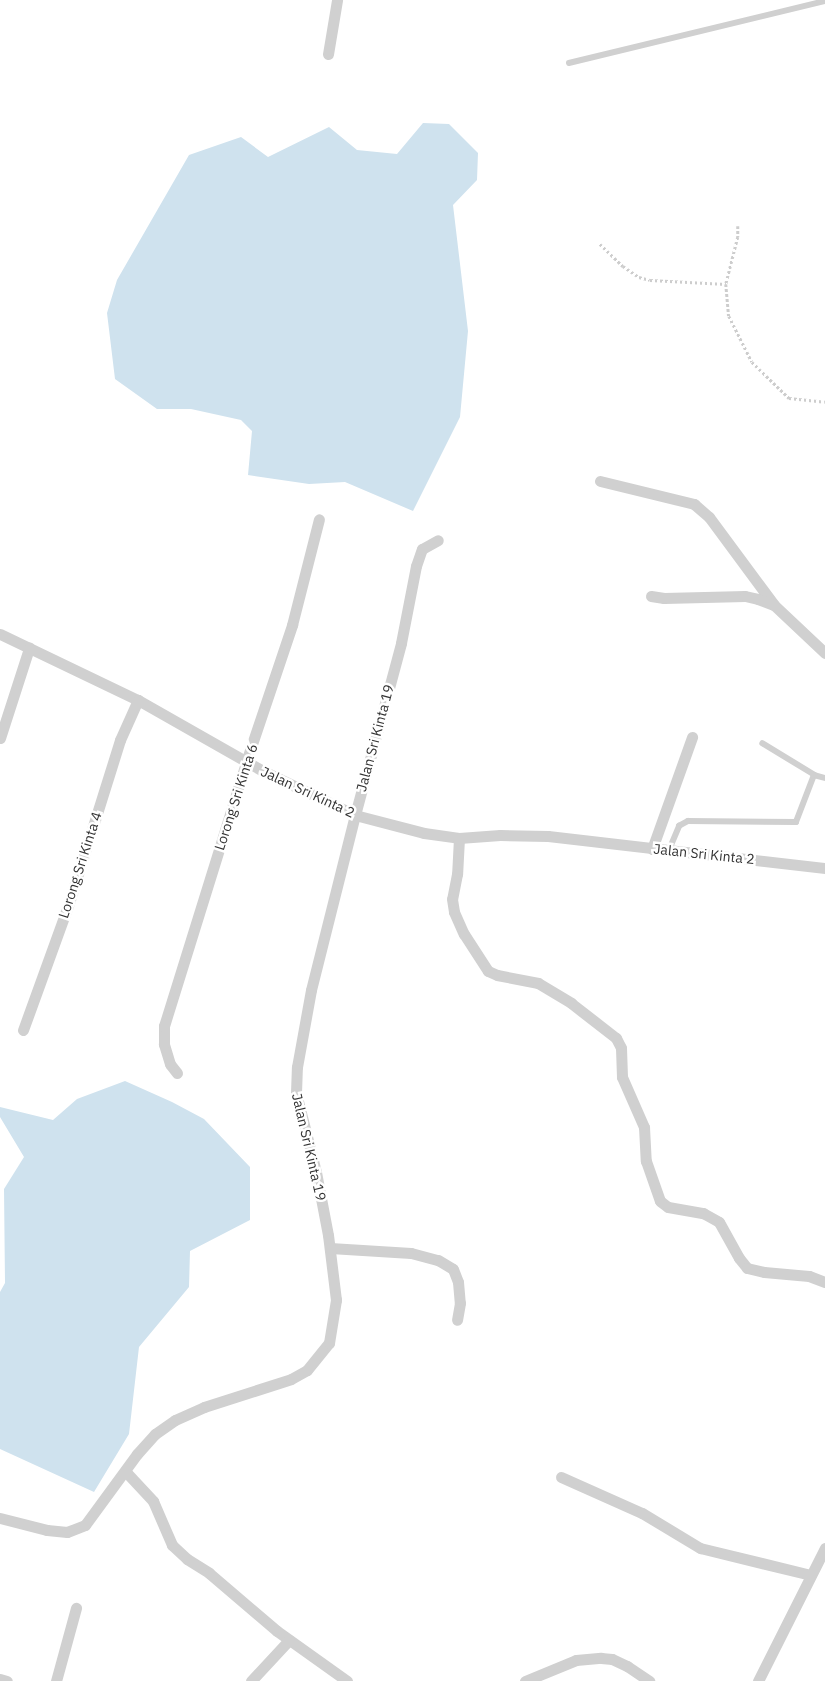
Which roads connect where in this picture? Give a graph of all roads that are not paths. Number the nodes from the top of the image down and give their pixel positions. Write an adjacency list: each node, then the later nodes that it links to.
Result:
1 (337, 0): 3 (street)
2 (825, 1): 4 (lane)
3 (328, 54)
4 (568, 63)
5 (600, 481): 9 (street)
6 (319, 520): 17 (street, Lorong Sri Kinta 6)
7 (438, 540): 20 (street, Jalan Sri Kinta 19)
8 (652, 596): 9 (street)
9 (774, 605): 12 (street)
10 (0, 634): 11 (street, Jalan Sri Kinta 2)
11 (29, 648): 13 (street, Jalan Sri Kinta 2); 15 (street)
12 (825, 653)
13 (138, 700): 17 (street, Jalan Sri Kinta 2); 25 (street, Lorong Sri Kinta 4)
14 (692, 736): 22 (street)
15 (0, 738)
16 (763, 744): 18 (lane)
17 (246, 762): 20 (street, Jalan Sri Kinta 2); 26 (street, Lorong Sri Kinta 6)
18 (814, 775): 19 (lane); 23 (lane)
19 (825, 778)
20 (354, 815): 21 (street, Jalan Sri Kinta 2); 27 (street, Jalan Sri Kinta 19)
21 (459, 838): 22 (street, Jalan Sri Kinta 2); 28 (street)
22 (652, 849): 23 (street, Jalan Sri Kinta 2)
23 (669, 850): 24 (street, Jalan Sri Kinta 2)
24 (825, 868)
25 (23, 1030)
26 (177, 1073)
27 (330, 1248): 29 (street); 30 (street, Jalan Sri Kinta 19)
28 (825, 1282)
29 (457, 1320)
30 (126, 1472): 32 (street, Jalan Sri Kinta 19); 36 (street)
31 (561, 1477): 34 (street)
32 (0, 1518)
33 (825, 1548): 34 (street)
34 (811, 1575): 44 (street)
35 (76, 1608): 39 (street)
36 (289, 1640): 40 (street); 41 (street)
37 (0, 1679): 38 (street)
38 (7, 1681)
39 (56, 1681)
40 (250, 1681)
41 (347, 1681)
42 (525, 1681): 43 (street)
43 (649, 1681)
44 (758, 1681)

